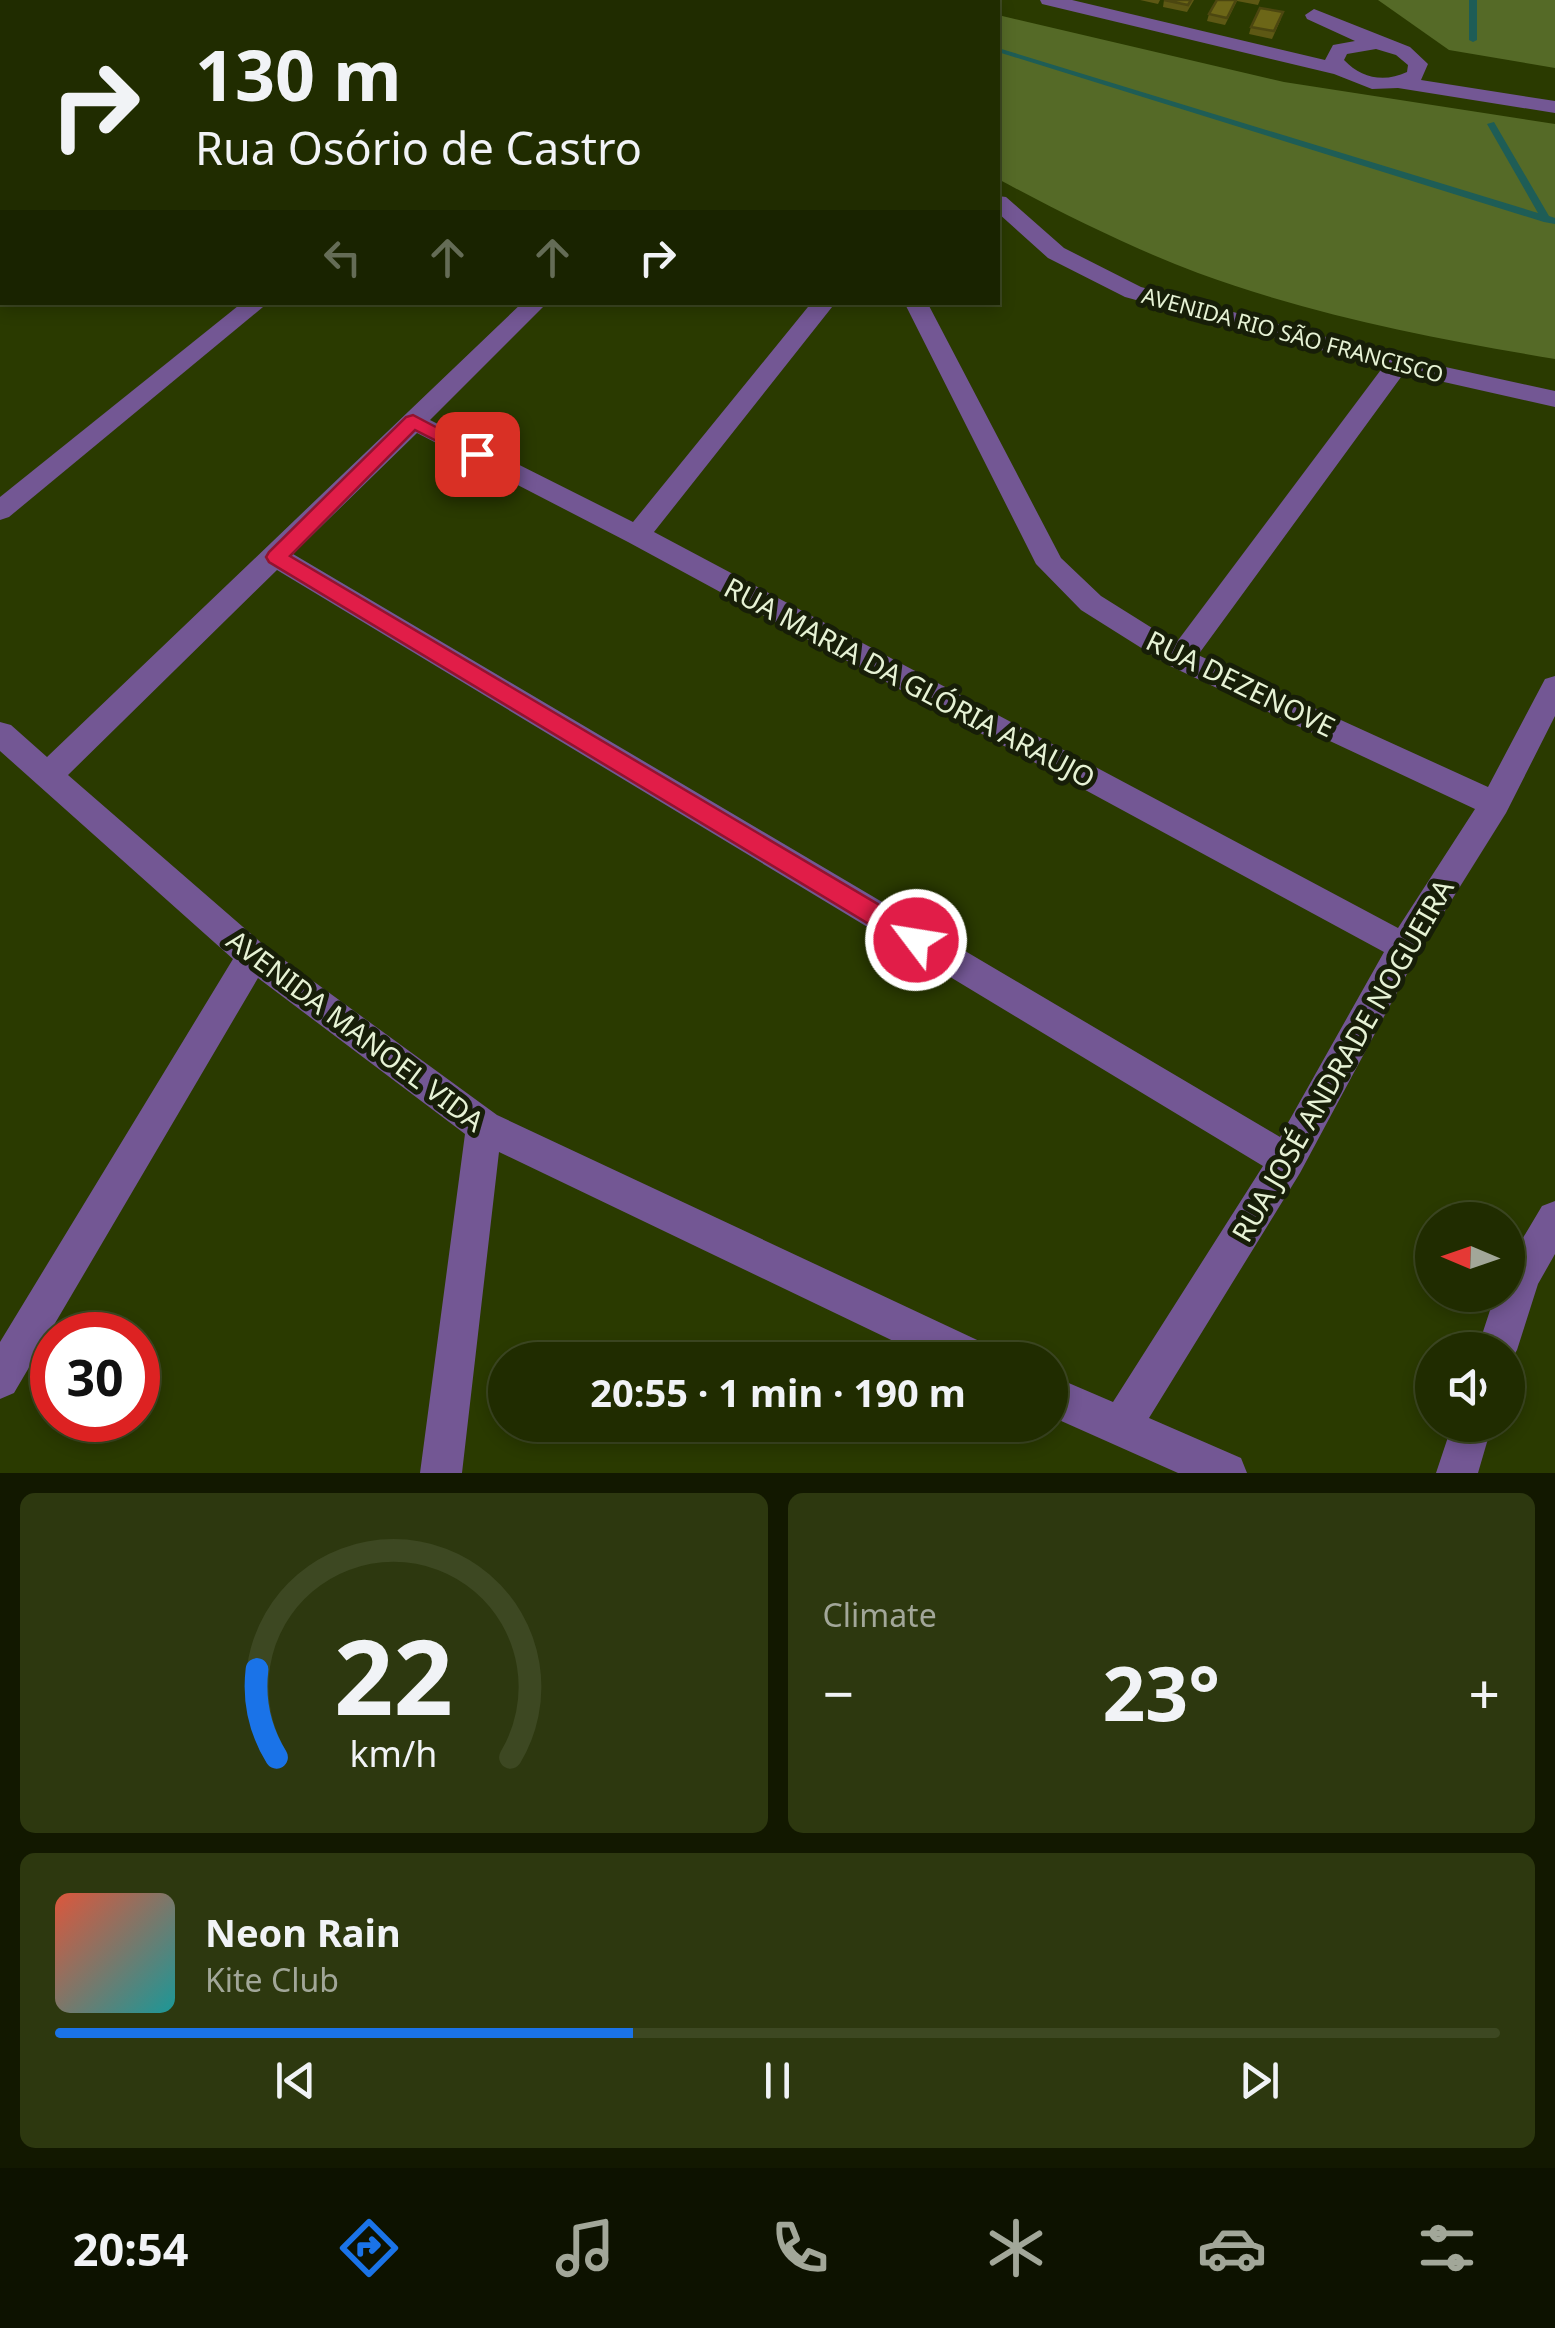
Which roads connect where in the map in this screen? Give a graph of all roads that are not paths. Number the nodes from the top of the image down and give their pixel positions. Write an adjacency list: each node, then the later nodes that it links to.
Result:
1 (1049, 0): 2 (street)
2 (1307, 29): 3 (street); 5 (street)
3 (1376, 43): 4 (street); 5 (street)
4 (1418, 64): 6 (street); 7 (street)
5 (1339, 68): 6 (street)
6 (1401, 83): 7 (street)
7 (1480, 94): 8 (street)
8 (1555, 106)
9 (1000, 204): 14 (street, AVENIDA RIO SÃO FRANCISCO)
10 (254, 305): 17 (street)
11 (534, 305): 16 (street)
12 (823, 305): 18 (street)
13 (916, 305): 20 (street, RUA DEZENOVE)
14 (1398, 364): 15 (street, AVENIDA RIO SÃO FRANCISCO); 20 (street)
15 (1555, 399)
16 (413, 421): 18 (street, RUA MARIA DA GLÓRIA ARAUJO); 19 (street)
17 (0, 511)
18 (637, 535): 25 (street, RUA MARIA DA GLÓRIA ARAUJO)
19 (276, 557): 23 (street); 28 (street)
20 (1180, 660): 24 (street, RUA DEZENOVE)
21 (1555, 687): 24 (street, RUA JOSÉ ANDRADE NOGUEIRA)
22 (6, 754): 23 (street, AVENIDA MANOEL VIDA)
23 (46, 777): 26 (street, AVENIDA MANOEL VIDA)
24 (1494, 804): 25 (street, RUA JOSÉ ANDRADE NOGUEIRA)
25 (1404, 947): 28 (street, RUA JOSÉ ANDRADE NOGUEIRA)
26 (253, 956): 27 (street, AVENIDA MANOEL VIDA); 32 (street)
27 (484, 1128): 31 (street, AVENIDA MANOEL VIDA); 36 (street)
28 (1286, 1161): 34 (street, RUA JOSÉ ANDRADE NOGUEIRA)
29 (1555, 1219): 30 (street)
30 (1503, 1332)
31 (938, 1342)
32 (0, 1378)
33 (1068, 1403): 34 (street)
34 (1120, 1428): 37 (street)
35 (1467, 1442): 38 (street)
36 (440, 1473)
37 (1226, 1473)
38 (1457, 1473)

